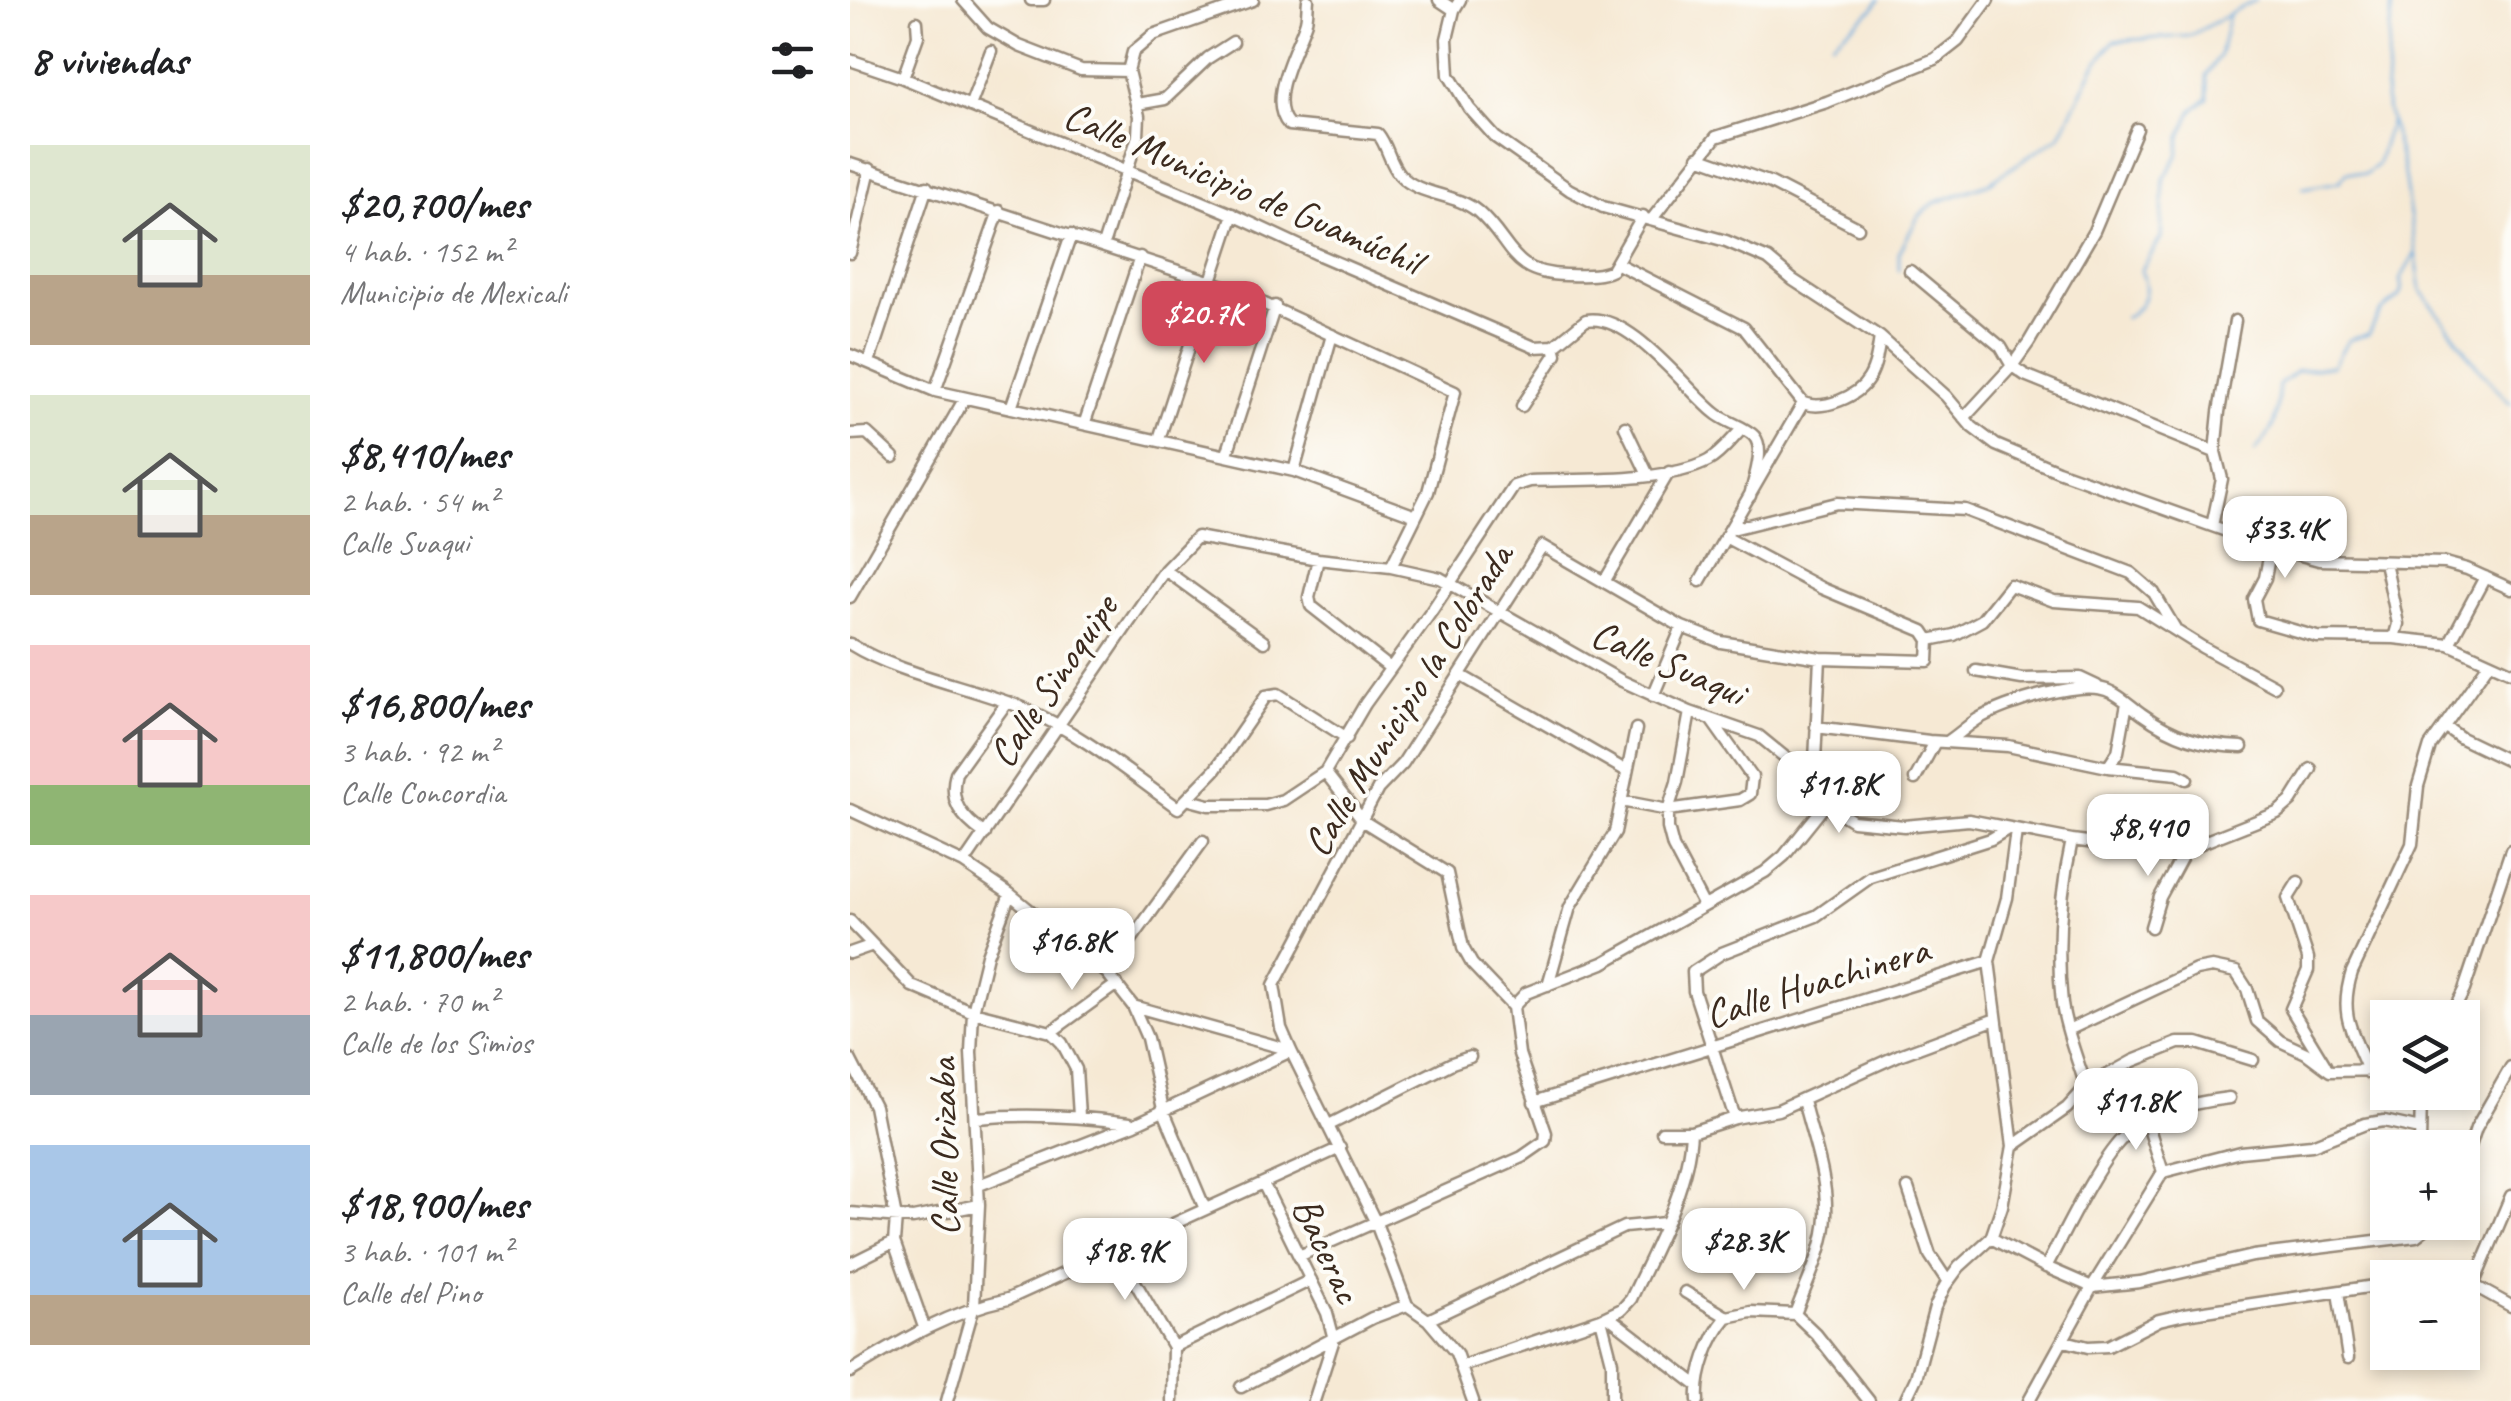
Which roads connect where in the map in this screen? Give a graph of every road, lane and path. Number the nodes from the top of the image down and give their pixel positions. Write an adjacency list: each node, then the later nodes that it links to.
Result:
1 (963, 0): 13 (street)
2 (1031, 0): 3 (street)
3 (1044, 0)
4 (1253, 0): 13 (street)
5 (1439, 0): 8 (street)
6 (1988, 0): 18 (street)
7 (1305, 2): 31 (street)
8 (1457, 5): 25 (street)
9 (918, 22): 14 (street)
10 (1233, 42): 15 (street)
11 (992, 52): 16 (street)
12 (850, 60): 14 (street, Calle Municipio de Guamúchil)
13 (1128, 71): 15 (street)
14 (903, 78): 16 (street, Calle Municipio de Guamúchil)
15 (1137, 104): 21 (street)
16 (970, 106): 21 (street, Calle Municipio de Guamúchil)
17 (2138, 128): 41 (street)
18 (1698, 157): 25 (street); 26 (street)
19 (850, 164): 20 (street)
20 (870, 169): 22 (street); 29 (street)
21 (1127, 172): 24 (street, Calle Municipio de Guamúchil); 28 (street)
22 (926, 187): 23 (street); 40 (street)
23 (999, 211): 27 (street); 42 (street)
24 (1233, 214): 33 (street); 38 (street, Calle Municipio de Guamúchil)
25 (1647, 218): 31 (street); 37 (street)
26 (1858, 228)
27 (1070, 234): 28 (street); 46 (street)
28 (1103, 245): 30 (street)
29 (851, 246)
30 (1140, 257): 33 (street); 48 (street)
31 (1618, 264): 44 (street)
32 (1910, 271): 41 (street)
33 (1211, 281): 34 (street); 52 (street)
34 (1275, 306): 36 (street); 54 (street)
35 (2235, 321): 53 (street)
36 (1332, 335): 56 (street); 60 (street)
37 (1880, 337): 44 (street); 47 (street)
38 (1554, 346): 45 (street); 50 (street)
39 (850, 355): 40 (street)
40 (870, 362): 42 (street)
41 (2012, 366): 47 (street); 53 (street)
42 (936, 391): 43 (street)
43 (964, 398): 46 (street); 74 (street)
44 (1801, 399): 59 (street)
45 (1522, 406)
46 (1012, 408): 48 (street)
47 (1964, 418): 61 (street)
48 (1085, 422): 52 (street)
49 (1625, 428): 58 (street)
50 (1742, 430): 57 (street); 59 (street)
51 (850, 434): 55 (street)
52 (1159, 439): 54 (street)
53 (2215, 452): 61 (street)
54 (1227, 454): 56 (street)
55 (893, 457)
56 (1294, 472): 60 (street)
57 (1669, 472): 58 (street); 72 (street)
58 (1648, 475): 71 (street)
59 (1750, 496): 62 (street)
60 (1416, 516): 67 (street)
61 (2212, 526): 64 (street)
62 (1729, 534): 70 (street); 77 (street); 79 (street)
63 (1196, 537): 65 (street, Calle Suaqui); 68 (street, Calle Sinoquipe)
64 (2271, 547): 66 (street); 78 (street)
65 (1318, 559): 67 (street, Calle Suaqui); 85 (street)
66 (2385, 562): 69 (street); 78 (street)
67 (1391, 567): 71 (street, Calle Suaqui)
68 (1165, 570): 80 (street); 96 (street, Calle Sinoquipe)
69 (2485, 577): 73 (street); 82 (street)
70 (1700, 581)
71 (1450, 582): 75 (street, Calle Suaqui); 85 (street)
72 (1604, 582): 75 (street, Calle Municipio la Colorada); 76 (street)
73 (2511, 589)
74 (850, 597)
75 (1498, 612): 88 (street, Calle Municipio la Colorada); 91 (street, Calle Suaqui)
76 (1682, 627): 83 (street); 91 (street)
77 (2176, 630): 79 (street); 89 (street)
78 (2394, 638): 82 (street)
79 (1929, 640): 83 (street)
80 (1264, 642)
81 (850, 644): 92 (street)
82 (2449, 644): 84 (street)
83 (1820, 658): 98 (street)
84 (2489, 663): 87 (street); 97 (street)
85 (1390, 668): 100 (street)
86 (1976, 671): 90 (street)
87 (2511, 672)
88 (1460, 675): 106 (street); 116 (street, Calle Municipio la Colorada)
89 (2274, 686)
90 (2098, 687): 93 (street); 101 (street)
91 (1652, 696): 94 (street, Calle Suaqui)
92 (1007, 702): 96 (street); 118 (street)
93 (2127, 703): 102 (street); 104 (street)
94 (1690, 712): 95 (street, Calle Suaqui); 115 (street)
95 (1712, 720): 110 (street, Calle Suaqui); 115 (street)
96 (1060, 726): 111 (street); 118 (street, Calle Sinoquipe)
97 (2444, 726): 103 (street); 150 (street)
98 (1816, 727): 101 (street); 110 (street)
99 (1636, 729): 106 (street)
100 (1346, 738): 107 (street); 111 (street)
101 (1941, 742): 104 (street); 108 (street)
102 (2242, 746)
103 (2511, 762)
104 (2108, 766): 109 (street)
105 (2311, 769): 121 (street)
106 (1625, 770): 112 (street)
107 (1325, 772): 111 (street); 116 (street)
108 (1915, 779)
109 (2187, 779)
110 (1814, 781): 113 (street, Calle Suaqui)
111 (1190, 800)
112 (1620, 802): 115 (street); 135 (street)
113 (1826, 804): 117 (street); 127 (street)
114 (850, 810): 123 (street)
115 (1668, 810): 127 (street)
116 (1363, 821): 138 (street); 144 (street, Calle Municipio la Colorada)
117 (2012, 830): 119 (street); 132 (street, Calle Huachinera); 143 (street)
118 (984, 834): 123 (street, Calle Sinoquipe)
119 (2072, 840): 121 (street); 141 (street)
120 (1203, 841): 133 (street)
121 (2186, 849): 129 (street)
122 (2511, 850): 124 (street)
123 (964, 863): 126 (street)
124 (2507, 876): 136 (street)
125 (2298, 882): 148 (street)
126 (1010, 894): 133 (street); 139 (street, Calle Orizaba)
127 (1704, 906): 135 (street)
128 (850, 922): 130 (street)
129 (2151, 927)
130 (873, 944): 131 (street); 139 (street)
131 (850, 953)
132 (1989, 962): 140 (street); 143 (street, Calle Huachinera)
133 (1107, 973): 134 (street)
134 (1117, 984): 137 (street); 142 (street)
135 (1548, 985): 138 (street)
136 (2459, 1000)
137 (1132, 1006): 144 (street); 155 (street)
138 (1513, 1007): 154 (street)
139 (972, 1012): 142 (street); 158 (street, Calle Orizaba)
140 (1996, 1019): 153 (street); 167 (street)
141 (2068, 1030): 148 (street); 151 (street)
142 (1051, 1032): 157 (street)
143 (1710, 1046): 154 (street, Calle Huachinera); 159 (street)
144 (1290, 1051): 155 (street); 162 (street, Calle Municipio la Colorada)
145 (850, 1058): 177 (street)
146 (1470, 1058): 162 (street)
147 (2253, 1060): 151 (street)
148 (2326, 1066): 150 (street)
149 (2511, 1067): 164 (street)
150 (2370, 1073)
151 (2086, 1087): 167 (street)
152 (2229, 1098): 160 (street)
153 (1803, 1100): 159 (street); 198 (street)
154 (1534, 1102): 178 (street)
155 (1164, 1109): 161 (street); 175 (street)
156 (2421, 1110): 163 (street)
157 (1079, 1116): 158 (street); 161 (street)
158 (976, 1118): 171 (street, Calle Orizaba)
159 (1735, 1118): 166 (street)
160 (2148, 1122): 169 (street); 187 (street)
161 (1134, 1124): 171 (street)
162 (1328, 1124): 168 (street, Calle Municipio la Colorada)
163 (2420, 1129): 169 (street)
164 (2475, 1130)
165 (1662, 1132): 166 (street)
166 (1692, 1132): 179 (street)
167 (2013, 1146): 180 (street)
168 (1340, 1148): 170 (street); 178 (street, Calle Municipio la Colorada)
169 (2163, 1172): 190 (street)
170 (1262, 1183): 175 (street); 184 (street, Bacerac)
171 (979, 1185): 174 (street, Calle Orizaba)
172 (1908, 1188): 189 (street)
173 (2511, 1196): 185 (street)
174 (979, 1205): 177 (street); 196 (street, Calle Orizaba)
175 (1205, 1209): 183 (street)
176 (850, 1213): 177 (street)
177 (896, 1218): 182 (street)
178 (1376, 1223): 184 (street); 195 (street, Calle Municipio la Colorada)
179 (1665, 1223): 200 (street); 201 (street)
180 (1991, 1238): 187 (street); 189 (street)
181 (2383, 1240): 190 (street)
182 (894, 1242): 186 (street); 202 (street)
183 (1117, 1251): 196 (street); 205 (street)
184 (1299, 1256): 188 (street, Bacerac)
185 (2476, 1260)
186 (850, 1264)
187 (2046, 1267): 190 (street)
188 (1312, 1280): 203 (street, Bacerac); 205 (street)
189 (1948, 1282): 218 (street)
190 (2092, 1287): 204 (street)
191 (2370, 1287): 194 (street)
192 (2480, 1288): 197 (street)
193 (1684, 1292): 199 (street)
194 (2338, 1292): 204 (street); 206 (street)
195 (1407, 1305): 201 (street); 203 (street)
196 (974, 1306): 202 (street); 211 (street, Calle Orizaba)
197 (2511, 1306)
198 (1795, 1314): 199 (street); 217 (street)
199 (1727, 1317): 209 (street)
200 (1605, 1318): 207 (street); 209 (street); 215 (street)
201 (1428, 1320): 207 (street)
202 (924, 1327): 208 (street)
203 (1334, 1338): 210 (street); 213 (street, Bacerac)
204 (2065, 1341): 219 (street)
205 (1173, 1347): 212 (street)
206 (2348, 1358)
207 (1462, 1366): 214 (street)
208 (850, 1372)
209 (1697, 1385): 216 (street)
210 (1242, 1388)
211 (947, 1401)
212 (1172, 1401)
213 (1314, 1401)
214 (1473, 1401)
215 (1612, 1401)
216 (1698, 1401)
217 (1869, 1401)
218 (1905, 1401)
219 (2029, 1401)

